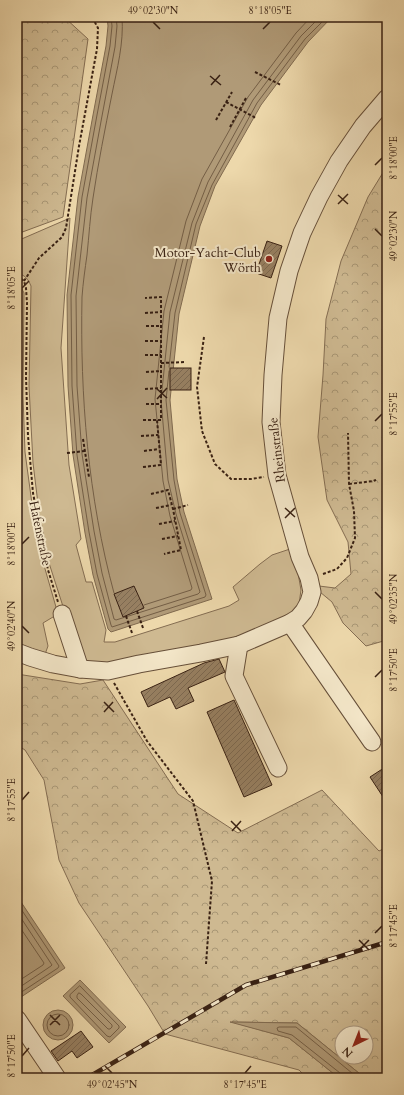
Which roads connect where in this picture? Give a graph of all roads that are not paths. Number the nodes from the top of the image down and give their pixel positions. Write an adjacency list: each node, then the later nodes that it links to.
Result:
1 (387, 98): 3 (lane, Rheinstraße)
2 (62, 614): 6 (lane)
3 (290, 623): 4 (lane, Rheinstraße); 7 (lane)
4 (239, 645): 6 (lane, Rheinstraße); 8 (lane)
5 (17, 652): 6 (lane, Rheinstraße)
6 (80, 669)
7 (372, 742)
8 (278, 768)
9 (17, 1019): 10 (lane)
10 (57, 1078)

